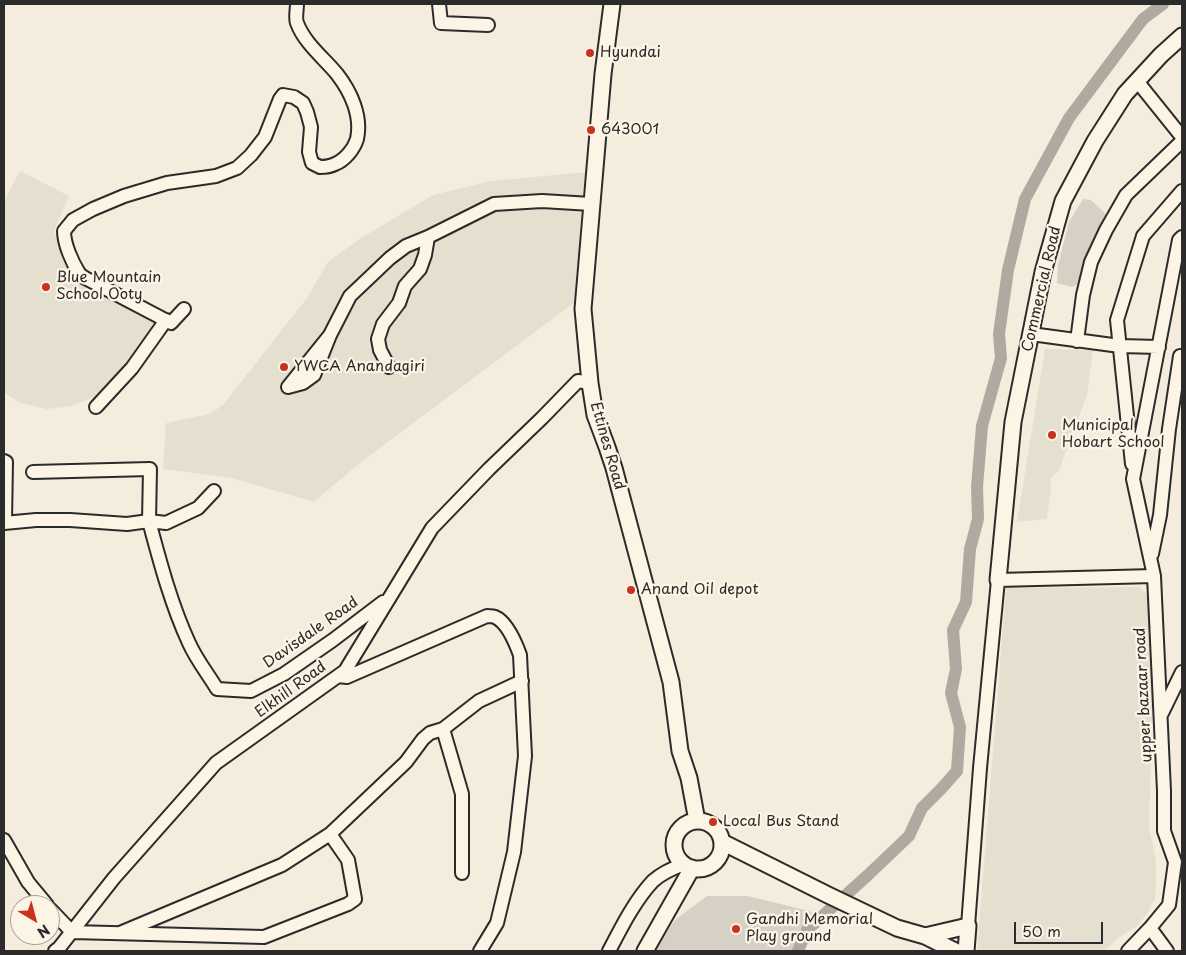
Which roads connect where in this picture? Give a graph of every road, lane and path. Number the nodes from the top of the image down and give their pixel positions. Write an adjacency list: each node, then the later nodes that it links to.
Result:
1 (297, 4): 14 (street)
2 (439, 4): 4 (street)
3 (612, 4): 10 (main road, Ettines Road)
4 (488, 24)
5 (1182, 36): 6 (main road, Commercial Road)
6 (1136, 81): 7 (street); 15 (main road, Commercial Road)
7 (1182, 137)
8 (1182, 141): 17 (street)
9 (1182, 191): 18 (street, upper bazaar road)
10 (591, 204): 11 (street); 22 (main road, Ettines Road)
11 (428, 237): 16 (street); 21 (street)
12 (1182, 237): 19 (street)
13 (184, 309): 14 (street)
14 (166, 320): 23 (street)
15 (1030, 334): 17 (street); 32 (main road, Commercial Road)
16 (330, 335)
17 (1077, 341): 18 (street)
18 (1120, 346): 19 (street); 26 (street, upper bazaar road)
19 (1159, 347): 26 (street)
20 (1182, 357): 30 (street)
21 (390, 367)
22 (590, 383): 33 (street, Elkhill Road); 39 (main road, Ettines Road)
23 (96, 407)
24 (4, 461): 29 (street)
25 (34, 472): 28 (street)
26 (1133, 479): 30 (street, upper bazaar road)
27 (214, 491): 28 (street)
28 (149, 521): 29 (street); 33 (street, Davisdale Road)
29 (4, 522)
30 (1151, 558): 31 (street, upper bazaar road)
31 (1154, 576): 32 (street); 37 (street, upper bazaar road)
32 (998, 580): 48 (street)
33 (389, 597): 35 (street, Elkhill Road)
34 (1182, 672): 37 (street)
35 (338, 676): 36 (street); 50 (street, Elkhill Road)
36 (522, 681): 38 (street); 54 (street)
37 (1161, 715): 43 (street, upper bazaar road)
38 (443, 729): 40 (street); 45 (street)
39 (697, 821): 42 (main road); 44 (main road)
40 (330, 834): 51 (street); 51 (street)
41 (4, 840): 46 (street)
42 (722, 842): 44 (main road); 52 (main road)
43 (1179, 863): 49 (street, upper bazaar road)
44 (688, 866): 55 (street); 56 (main road)
45 (462, 873)
46 (39, 895)
47 (60, 919): 50 (street)
48 (968, 926): 52 (main road); 58 (main road)
49 (1150, 928): 59 (street, upper bazaar road); 60 (street)
50 (72, 932): 51 (street); 53 (street, Elkhill Road)
51 (120, 933)
52 (925, 936): 57 (main road)
53 (55, 951)
54 (480, 951)
55 (610, 951)
56 (645, 951)
57 (955, 951)
58 (966, 951)
59 (1128, 951)
60 (1167, 951)

